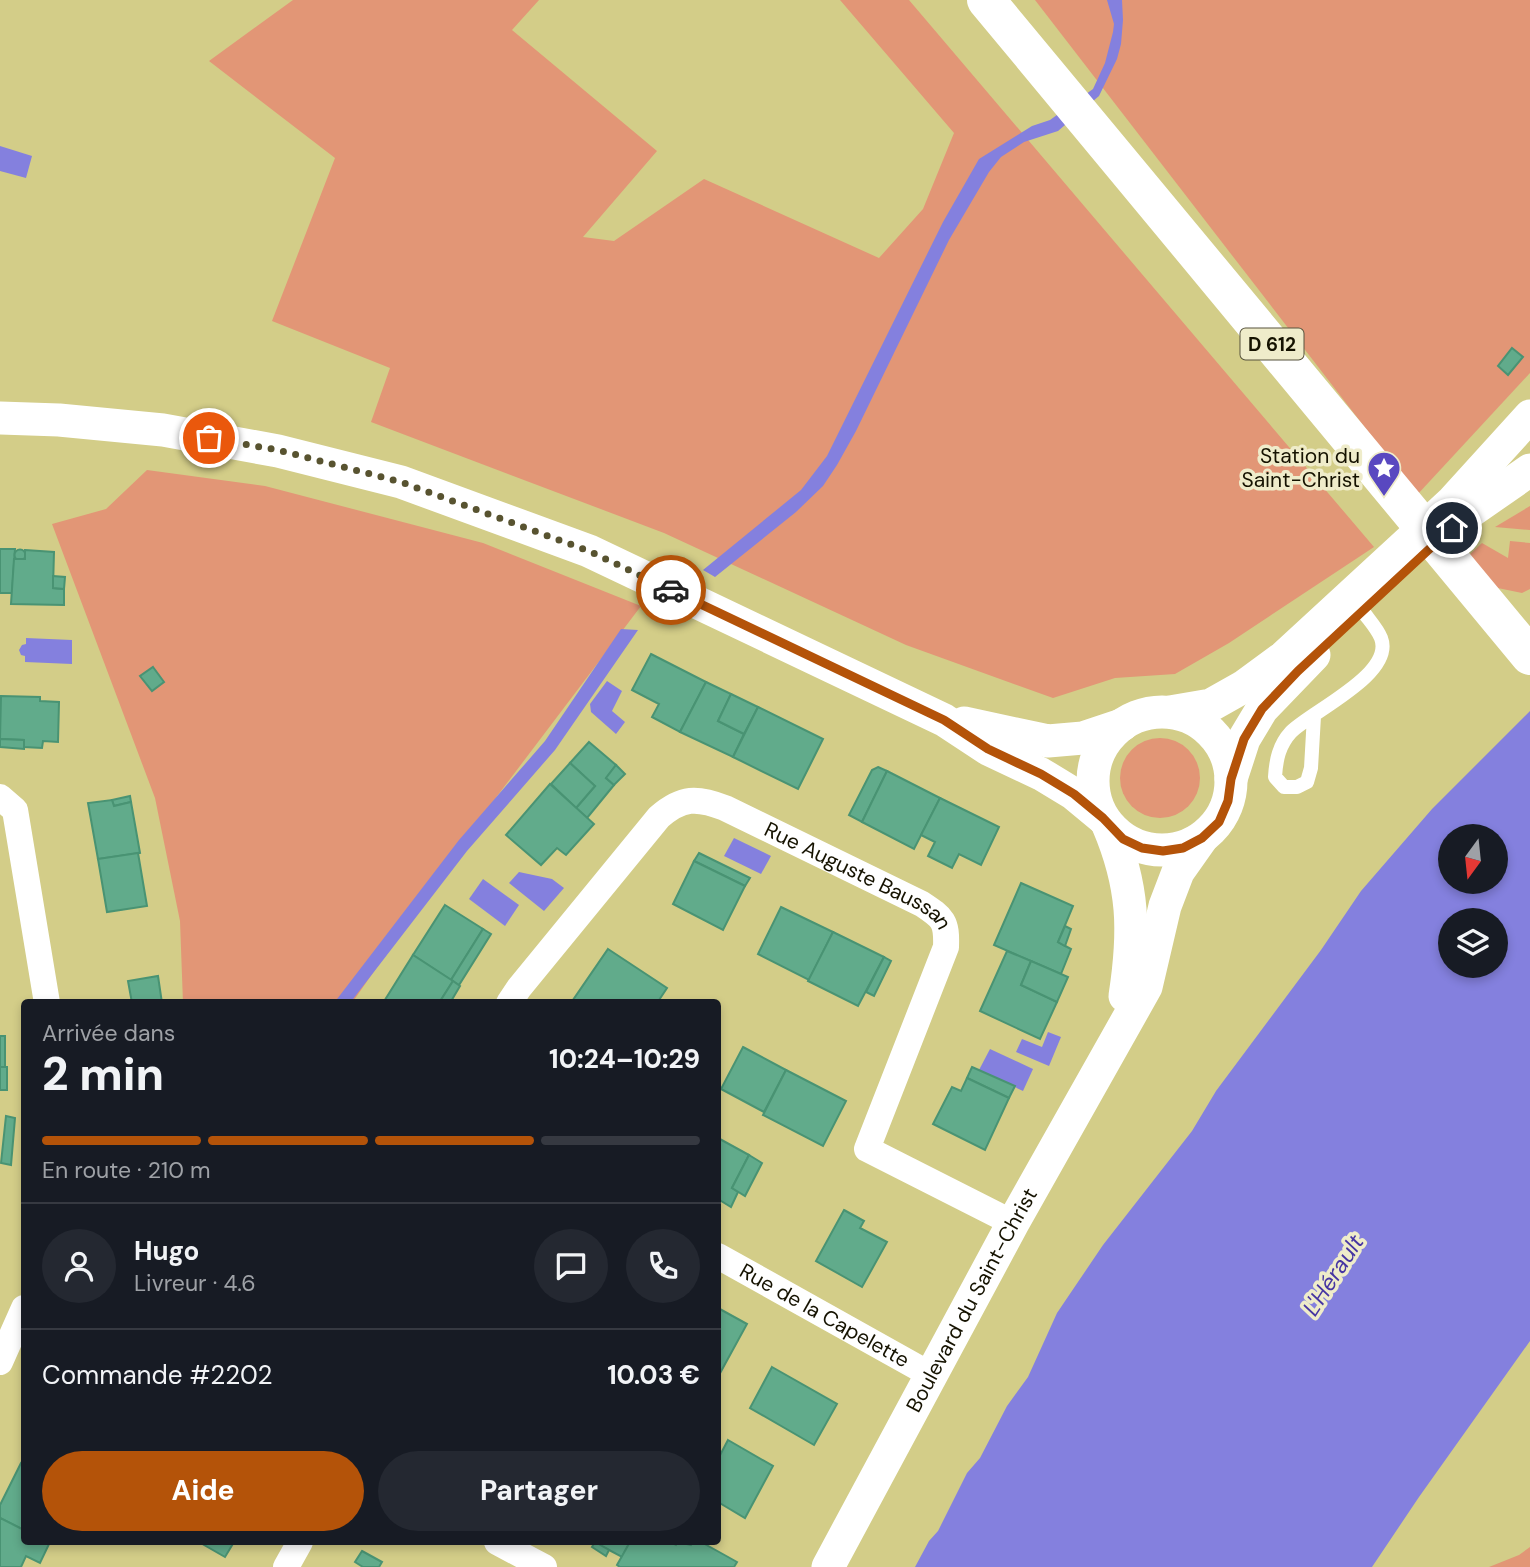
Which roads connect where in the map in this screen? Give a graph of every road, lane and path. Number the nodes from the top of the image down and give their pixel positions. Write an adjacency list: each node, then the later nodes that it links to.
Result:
1 (986, 0): 6 (highway, D 612)
2 (1530, 416): 7 (street)
3 (0, 418): 9 (street)
4 (1530, 470): 5 (street)
5 (1363, 610): 8 (lane); 11 (street)
6 (1530, 656)
7 (1170, 712): 10 (street); 11 (street)
8 (1314, 716): 8 (lane)
9 (944, 720): 10 (street); 13 (street)
10 (1122, 725): 13 (street)
11 (1231, 779): 14 (street)
12 (0, 797): 15 (street)
13 (1105, 821): 14 (street); 17 (street, Boulevard du Saint-Christ)
14 (1202, 838): 17 (street, Boulevard du Saint-Christ)
15 (46, 999)
16 (512, 999): 18 (street, Rue Auguste Baussan)
17 (1120, 1037): 18 (street, Boulevard du Saint-Christ)
18 (1013, 1223): 22 (street, Boulevard du Saint-Christ)
19 (721, 1258): 22 (street, Rue de la Capelette)
20 (21, 1315): 21 (street)
21 (0, 1362)
22 (931, 1375): 27 (street, Boulevard du Saint-Christ)
23 (298, 1545): 25 (street)
24 (503, 1545): 26 (street)
25 (286, 1567)
26 (544, 1567)
27 (828, 1567)

